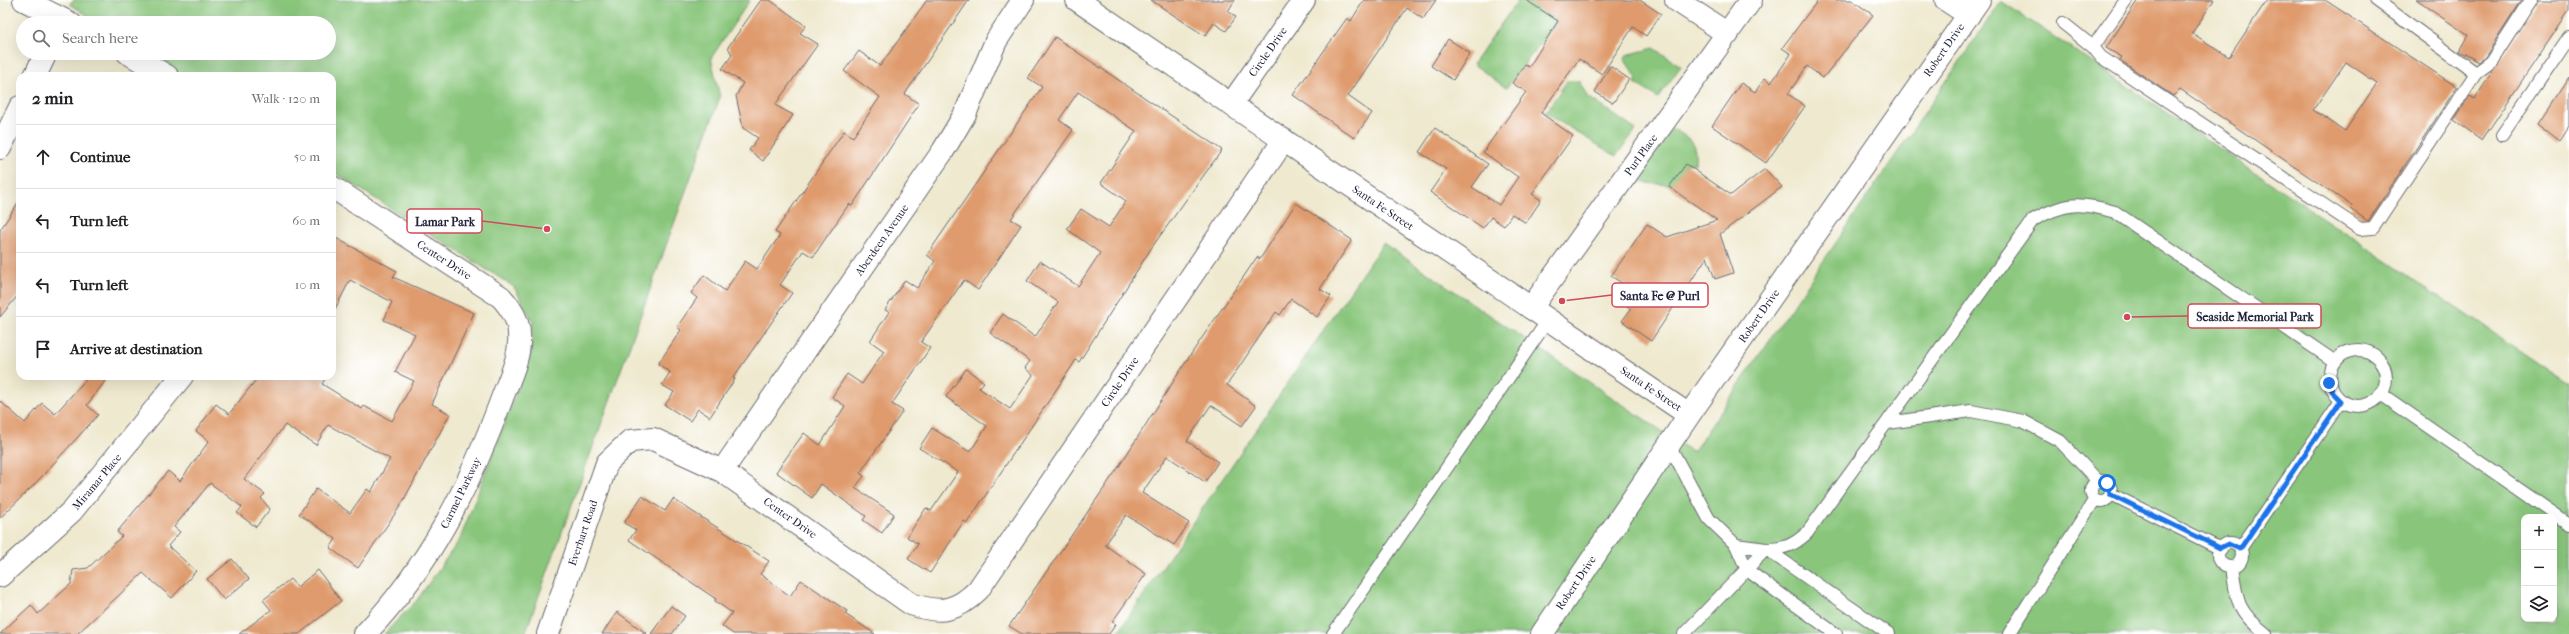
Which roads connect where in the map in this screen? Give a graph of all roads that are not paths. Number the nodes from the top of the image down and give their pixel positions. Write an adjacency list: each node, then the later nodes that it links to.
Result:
1 (24, 0): 12 (street)
2 (1023, 0): 38 (street, Aberdeen Avenue)
3 (1077, 0): 22 (street, Santa Fe Street)
4 (1304, 0): 22 (street, Circle Drive)
5 (1676, 0): 14 (street)
6 (1751, 0): 14 (street, Purl Place)
7 (1946, 0): 11 (street)
8 (2126, 0): 16 (lane)
9 (2376, 0): 21 (lane)
10 (2531, 0): 21 (lane)
11 (1974, 7): 34 (street, Robert Drive)
12 (53, 16)
13 (2063, 23): 16 (lane)
14 (1728, 34): 28 (street, Purl Place)
15 (2569, 37): 24 (lane)
16 (2093, 47): 21 (lane)
17 (43, 60): 19 (street)
18 (140, 60): 20 (street)
19 (37, 72)
20 (160, 72)
21 (2476, 73)
22 (1232, 103): 25 (street, Santa Fe Street)
23 (16, 115): 26 (street)
24 (2502, 135)
25 (1284, 140): 28 (street, Santa Fe Street); 50 (street, Circle Drive)
26 (0, 148)
27 (336, 190): 29 (street, Center Drive)
28 (1540, 314): 34 (street, Santa Fe Street); 53 (lane)
29 (520, 333): 51 (street, Carmel Parkway)
30 (2334, 361): 32 (lane); 33 (lane); 35 (lane)
31 (179, 380): 49 (street, Miramar Place)
32 (2381, 394): 33 (lane); 42 (lane)
33 (2341, 401): 46 (lane)
34 (1689, 415): 37 (street, Robert Drive)
35 (1888, 423): 39 (lane); 45 (lane)
36 (630, 441): 38 (street, Center Drive); 52 (street, Everhart Road)
37 (1669, 445): 43 (lane); 54 (street, Robert Drive)
38 (722, 470): 50 (street, Center Drive)
39 (2099, 482): 40 (lane); 41 (lane)
40 (2110, 494): 41 (lane); 44 (lane)
41 (2095, 499): 58 (lane)
42 (2569, 524)
43 (1736, 545): 45 (lane); 48 (lane)
44 (2220, 548): 46 (lane); 47 (lane)
45 (1766, 549): 48 (lane); 57 (lane)
46 (2240, 549): 47 (lane)
47 (2232, 567): 59 (lane)
48 (1747, 570): 55 (lane); 56 (lane)
49 (0, 576)
50 (944, 610)
51 (365, 634)
52 (548, 634)
53 (1333, 634)
54 (1542, 634)
55 (1684, 634)
56 (1836, 634)
57 (1889, 634)
58 (2009, 634)
59 (2266, 634)

